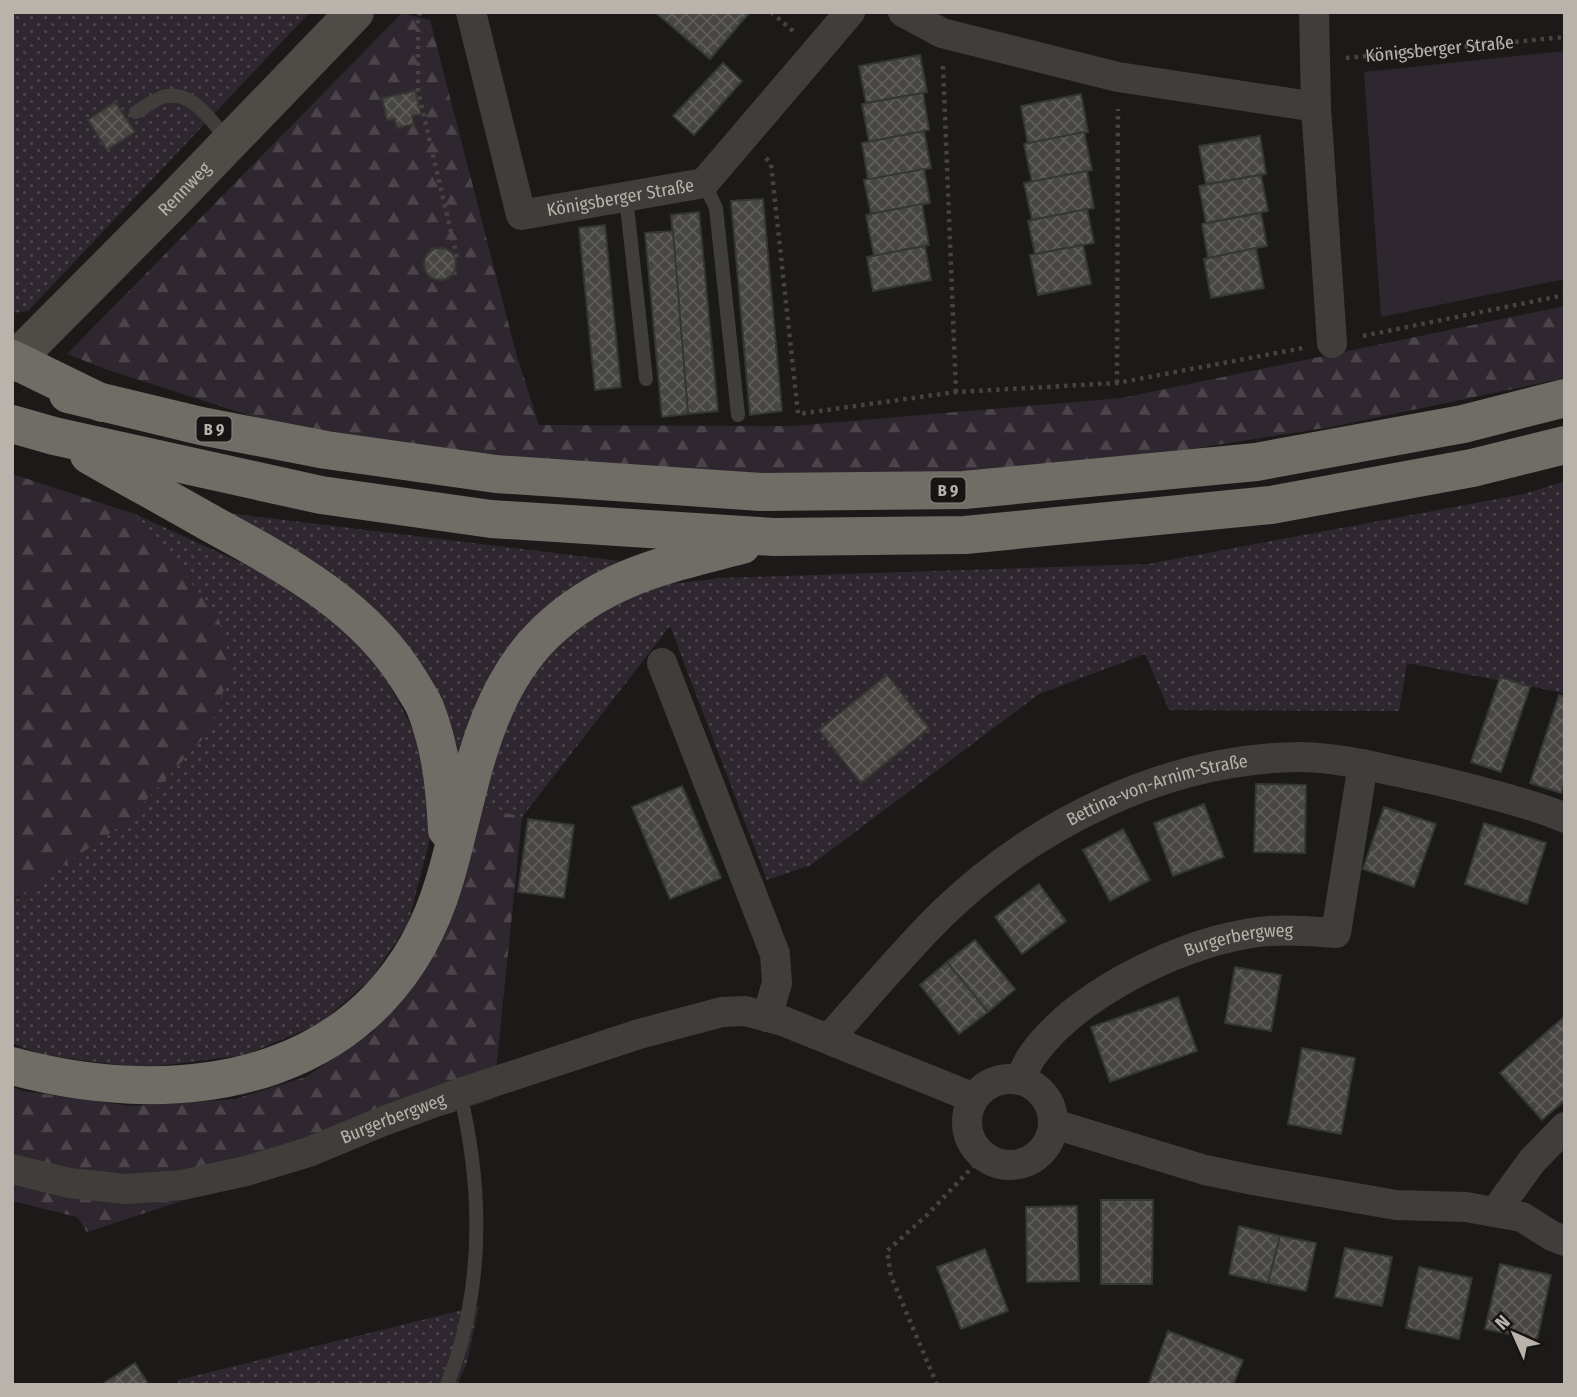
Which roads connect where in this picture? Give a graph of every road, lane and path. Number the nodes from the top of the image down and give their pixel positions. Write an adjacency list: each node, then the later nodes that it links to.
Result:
1 (355, 12): 14 (main road, Rennweg)
2 (420, 12): 17 (path)
3 (471, 12): 16 (street, Königsberger Straße)
4 (850, 12): 13 (street, Königsberger Straße)
5 (903, 12): 7 (street)
6 (1314, 12): 9 (street)
7 (942, 33): 10 (street); 24 (path)
8 (1565, 37): 9 (path, Königsberger Straße)
9 (1314, 61): 11 (street)
10 (1118, 77): 11 (street); 23 (path)
11 (1317, 107): 19 (street)
12 (136, 112): 14 (lane)
13 (743, 136): 15 (street, Königsberger Straße); 24 (path)
14 (230, 143): 20 (main road, Rennweg)
15 (704, 183): 16 (street, Königsberger Straße); 27 (lane)
16 (626, 197): 22 (lane)
17 (458, 262)
18 (1565, 295): 19 (path)
19 (1332, 343): 23 (path)
20 (12, 361): 26 (highway, bridge)
21 (12, 378): 26 (highway, B 9, bridge)
22 (646, 379)
23 (1117, 383): 24 (path)
24 (956, 393)
25 (1565, 398): 26 (highway, B 9)
26 (102, 403)
27 (738, 415)
28 (12, 424): 29 (highway, B 9)
29 (54, 436): 31 (highway, B 9); 35 (highway)
30 (1565, 445): 31 (highway, B 9)
31 (774, 537): 35 (highway)
32 (662, 663): 36 (street)
33 (1363, 764): 34 (street, Bettina-von-Arnim-Straße); 37 (street, Bettina-von-Arnim-Straße); 39 (street, Burgerbergweg)
34 (1565, 818)
35 (445, 881): 38 (highway)
36 (767, 1017): 37 (street, Burgerbergweg); 40 (street, Burgerbergweg)
37 (829, 1038): 41 (street, Burgerbergweg)
38 (12, 1066)
39 (1020, 1080): 41 (street); 42 (street)
40 (460, 1093): 45 (street, Burgerbergweg); 48 (lane)
41 (974, 1098): 44 (street)
42 (1054, 1124): 44 (street); 46 (street)
43 (1565, 1127): 46 (street)
44 (983, 1156): 49 (path)
45 (12, 1169)
46 (1495, 1212): 47 (street)
47 (1565, 1241)
48 (447, 1385)
49 (937, 1385)

